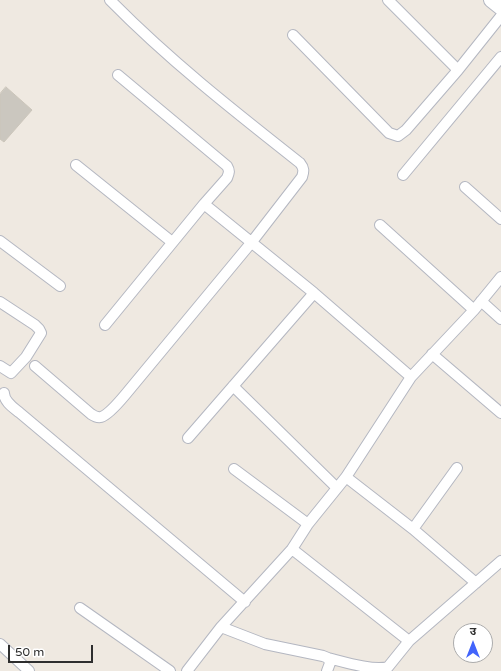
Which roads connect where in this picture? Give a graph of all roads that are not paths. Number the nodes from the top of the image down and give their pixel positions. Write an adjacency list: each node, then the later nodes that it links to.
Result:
1 (110, 0): 18 (street)
2 (388, 0): 8 (street)
3 (491, 0): 4 (main road)
4 (501, 8)
5 (501, 16): 8 (street)
6 (293, 35): 8 (street)
7 (501, 57): 11 (street)
8 (458, 70)
9 (118, 75): 13 (street)
10 (76, 165): 17 (street)
11 (403, 175)
12 (465, 187): 14 (street)
13 (204, 204): 17 (street); 18 (street)
14 (501, 219)
15 (380, 225): 24 (street)
16 (0, 241): 20 (street)
17 (172, 242): 26 (street)
18 (251, 243): 21 (street); 29 (street)
19 (501, 277): 22 (street)
20 (60, 286)
21 (314, 294): 30 (street); 31 (street)
22 (481, 301): 24 (street); 25 (street)
23 (0, 302): 28 (street)
24 (474, 310): 27 (street)
25 (501, 319)
26 (105, 325)
27 (432, 354): 30 (street); 33 (street)
28 (0, 366)
29 (35, 366)
30 (411, 377): 37 (street)
31 (233, 386): 34 (street); 38 (street)
32 (4, 393): 44 (street)
33 (501, 413)
34 (188, 438)
35 (234, 468): 39 (street)
36 (457, 468): 40 (street)
37 (346, 477): 38 (street); 40 (street)
38 (337, 488): 39 (street)
39 (308, 524): 41 (street)
40 (413, 529): 43 (street)
41 (292, 549): 44 (street); 47 (street)
42 (501, 561): 43 (street)
43 (476, 583): 47 (street)
44 (245, 602): 46 (street)
45 (80, 608): 51 (street)
46 (221, 627): 49 (street); 52 (street)
47 (409, 641): 49 (street)
48 (0, 644): 50 (street)
49 (328, 658): 53 (street)
50 (30, 671)
51 (170, 671)
52 (187, 671)
53 (327, 671)

